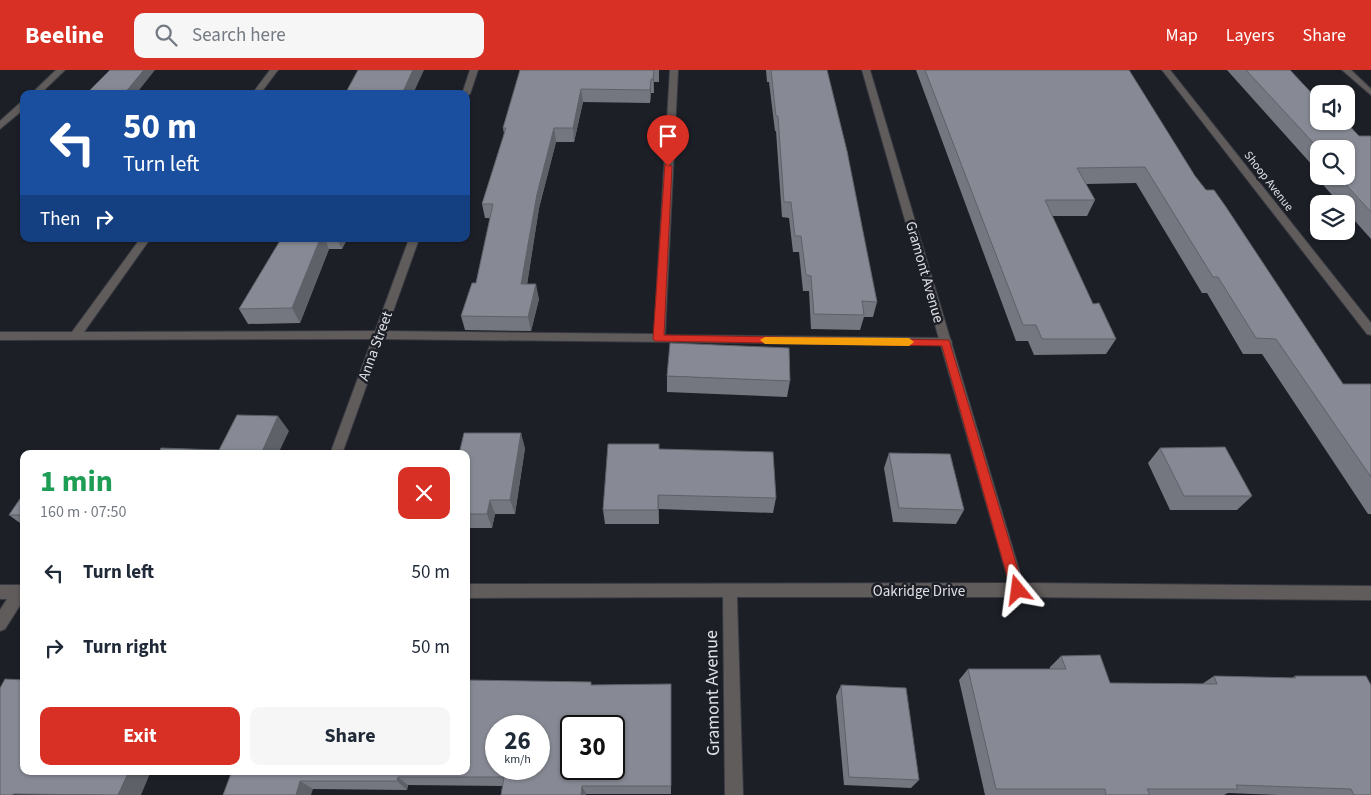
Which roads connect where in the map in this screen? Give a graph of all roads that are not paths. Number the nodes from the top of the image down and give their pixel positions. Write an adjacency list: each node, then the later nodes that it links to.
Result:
1 (61, 70): 8 (street)
2 (274, 70): 9 (street)
3 (474, 70): 10 (street)
4 (674, 70): 20 (street)
5 (866, 70): 21 (street, Gramont Avenue)
6 (1166, 70): 16 (street, Shoop Avenue)
7 (1346, 70): 11 (street)
8 (39, 90)
9 (259, 90)
10 (467, 90)
11 (1371, 93)
12 (20, 108): 13 (street)
13 (0, 126)
14 (143, 242): 19 (street)
15 (413, 242): 17 (street, Anna Street)
16 (1371, 331)
17 (379, 335): 19 (street); 20 (street); 22 (street, Anna Street)
18 (0, 336): 19 (street)
19 (75, 336)
20 (659, 339): 21 (street)
21 (946, 342): 23 (street, Gramont Avenue)
22 (337, 450)
23 (1018, 590): 25 (street, Oakridge Drive); 28 (street, Oakridge Drive)
24 (470, 591): 25 (street, Oakridge Drive)
25 (730, 591): 31 (street, Gramont Avenue)
26 (0, 592): 27 (street)
27 (20, 592)
28 (1371, 593)
29 (20, 595): 30 (street)
30 (0, 624)
31 (734, 795)

